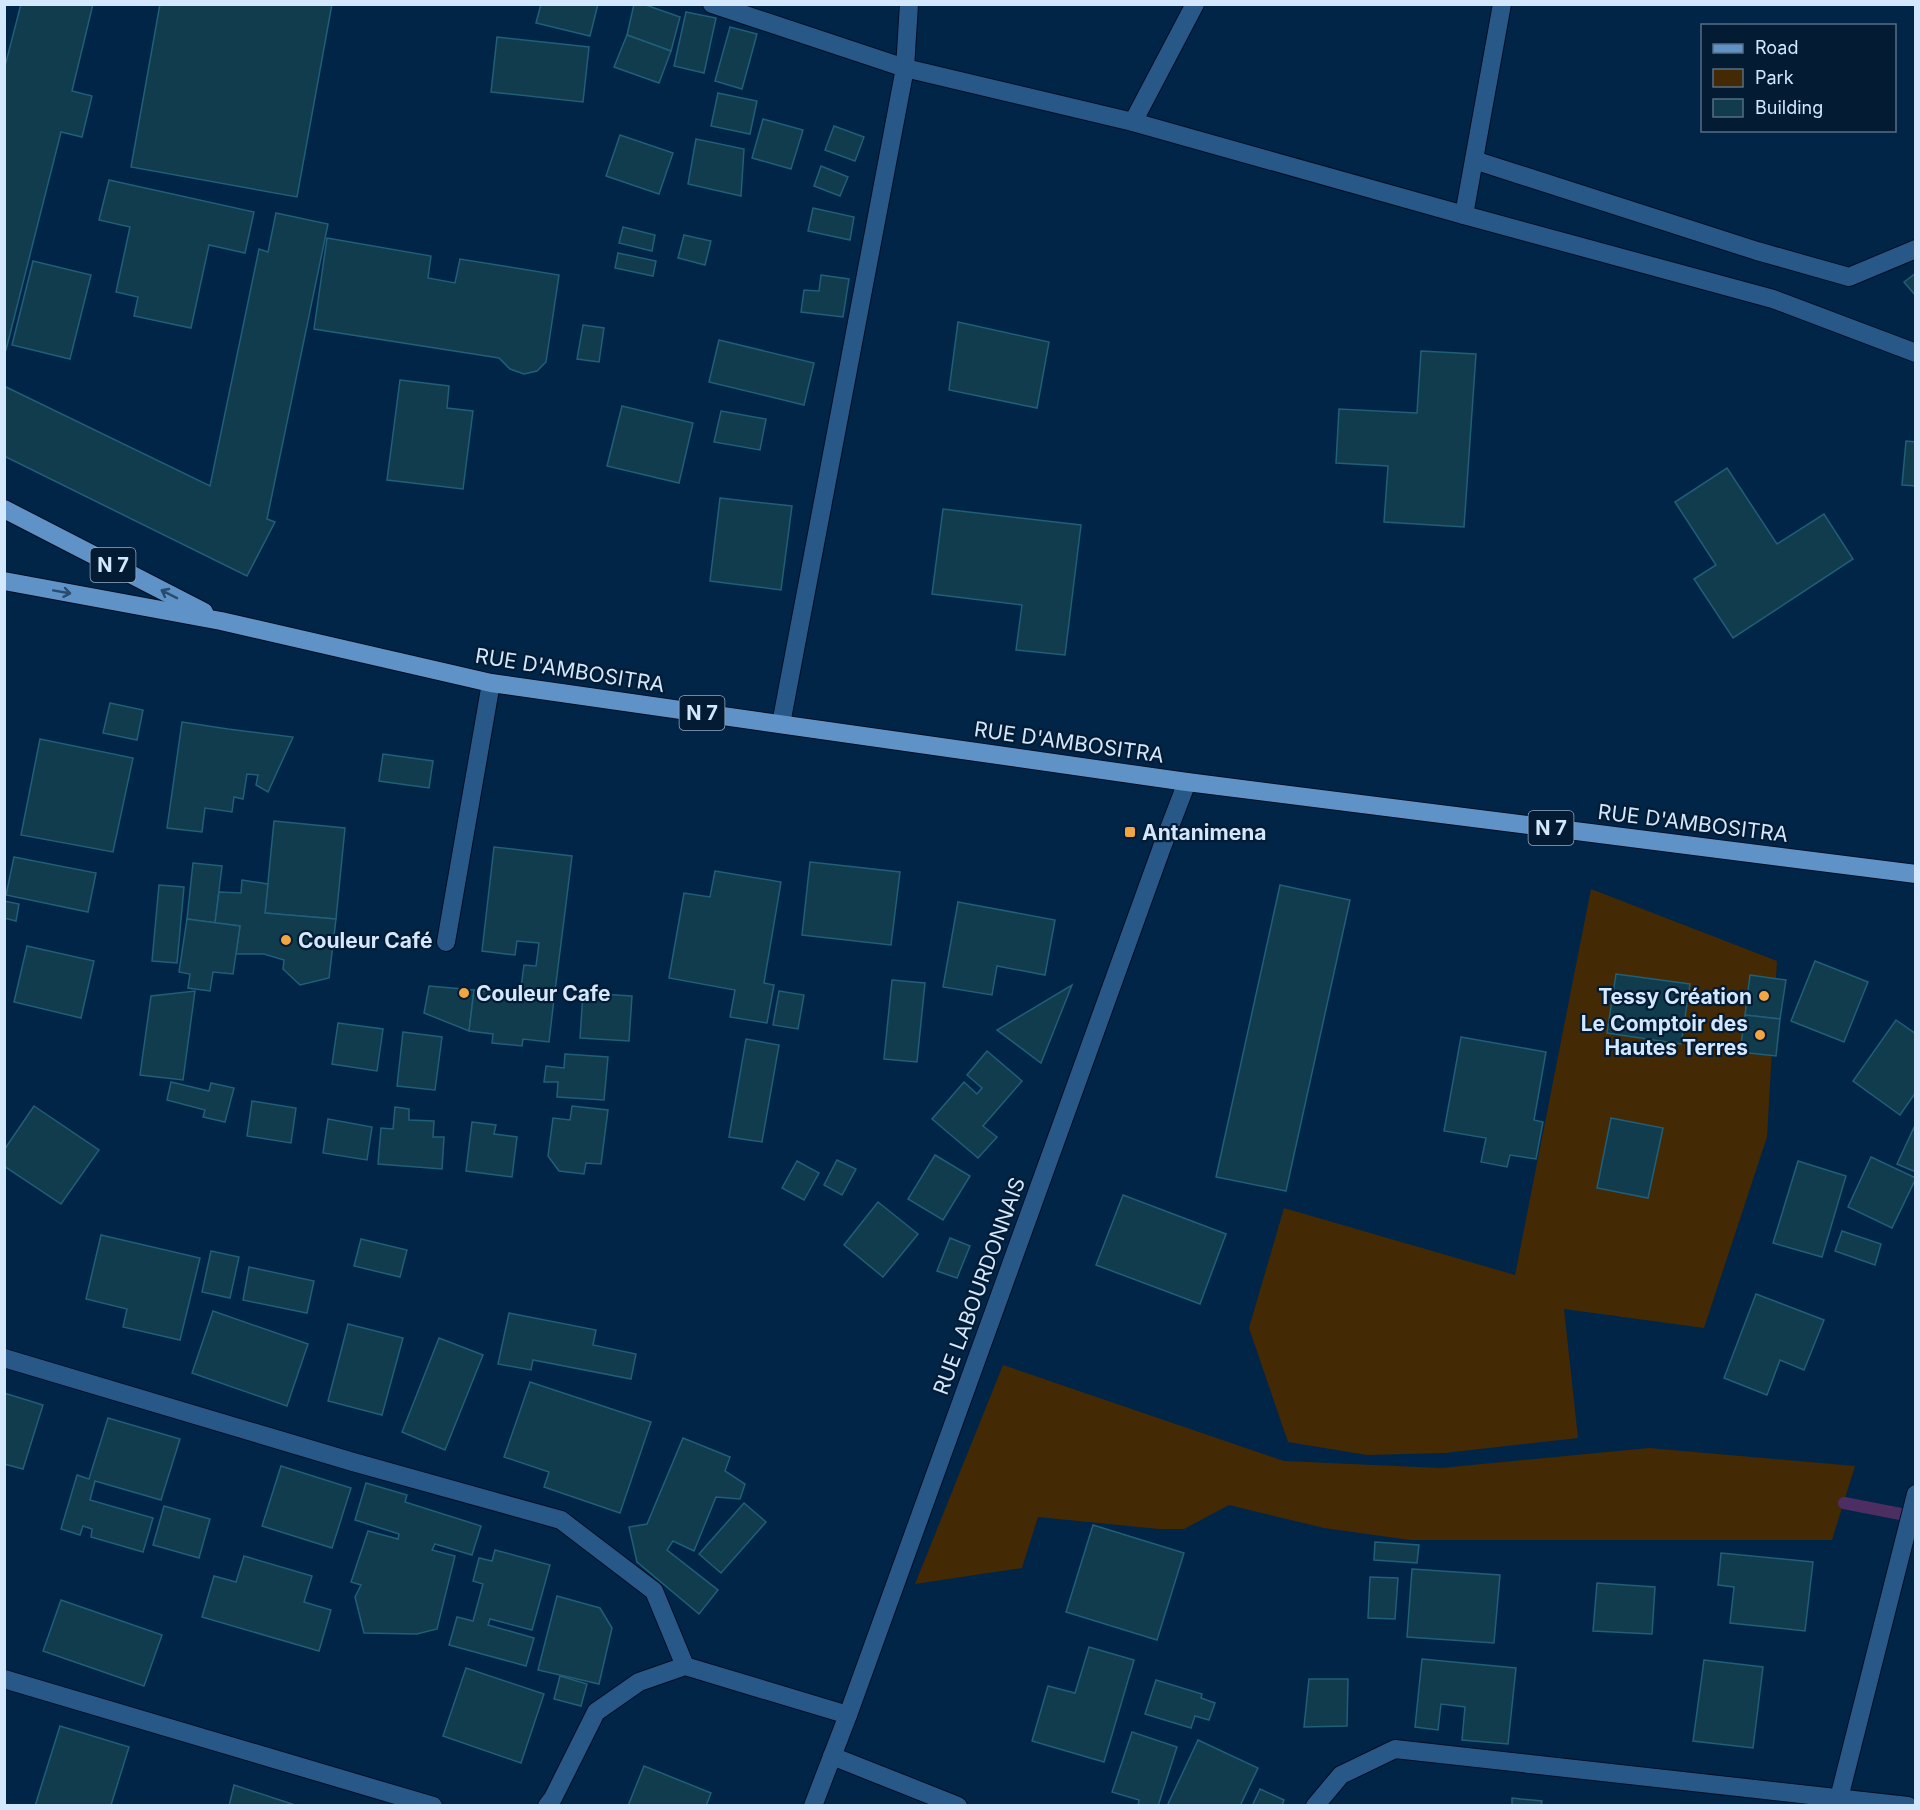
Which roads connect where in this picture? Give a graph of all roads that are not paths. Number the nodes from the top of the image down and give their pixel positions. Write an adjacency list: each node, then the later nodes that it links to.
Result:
1 (712, 4): 5 (street)
2 (909, 4): 5 (street)
3 (1195, 4): 6 (street)
4 (1502, 4): 7 (street)
5 (905, 68): 6 (street); 15 (street)
6 (1133, 122): 8 (street)
7 (1474, 160): 8 (street); 9 (street)
8 (1464, 215): 10 (street)
9 (1916, 249)
10 (1916, 353)
11 (4, 509): 13 (main road, RUE D'AMBOSITRA / N 7, one-way to 11)
12 (4, 581): 13 (main road, RUE D'AMBOSITRA / N 7, one-way to 13)
13 (221, 621): 14 (main road, RUE D'AMBOSITRA / N 7)
14 (491, 683): 15 (main road, RUE D'AMBOSITRA / N 7); 18 (street)
15 (781, 724): 16 (main road, RUE D'AMBOSITRA / N 7)
16 (1187, 782): 17 (main road, RUE D'AMBOSITRA / N 7); 23 (street, RUE LABOURDONNAIS)
17 (1916, 874)
18 (446, 942)
19 (4, 1358): 21 (street)
20 (1915, 1496): 25 (street)
21 (685, 1666): 23 (street); 27 (street)
22 (4, 1679): 26 (street)
23 (848, 1715): 24 (street, RUE LABOURDONNAIS)
24 (832, 1756): 28 (street, RUE LABOURDONNAIS); 29 (street)
25 (1838, 1802): 30 (street); 31 (street)
26 (433, 1806)
27 (547, 1806)
28 (813, 1806)
29 (958, 1806)
30 (1315, 1806)
31 (1908, 1806)

